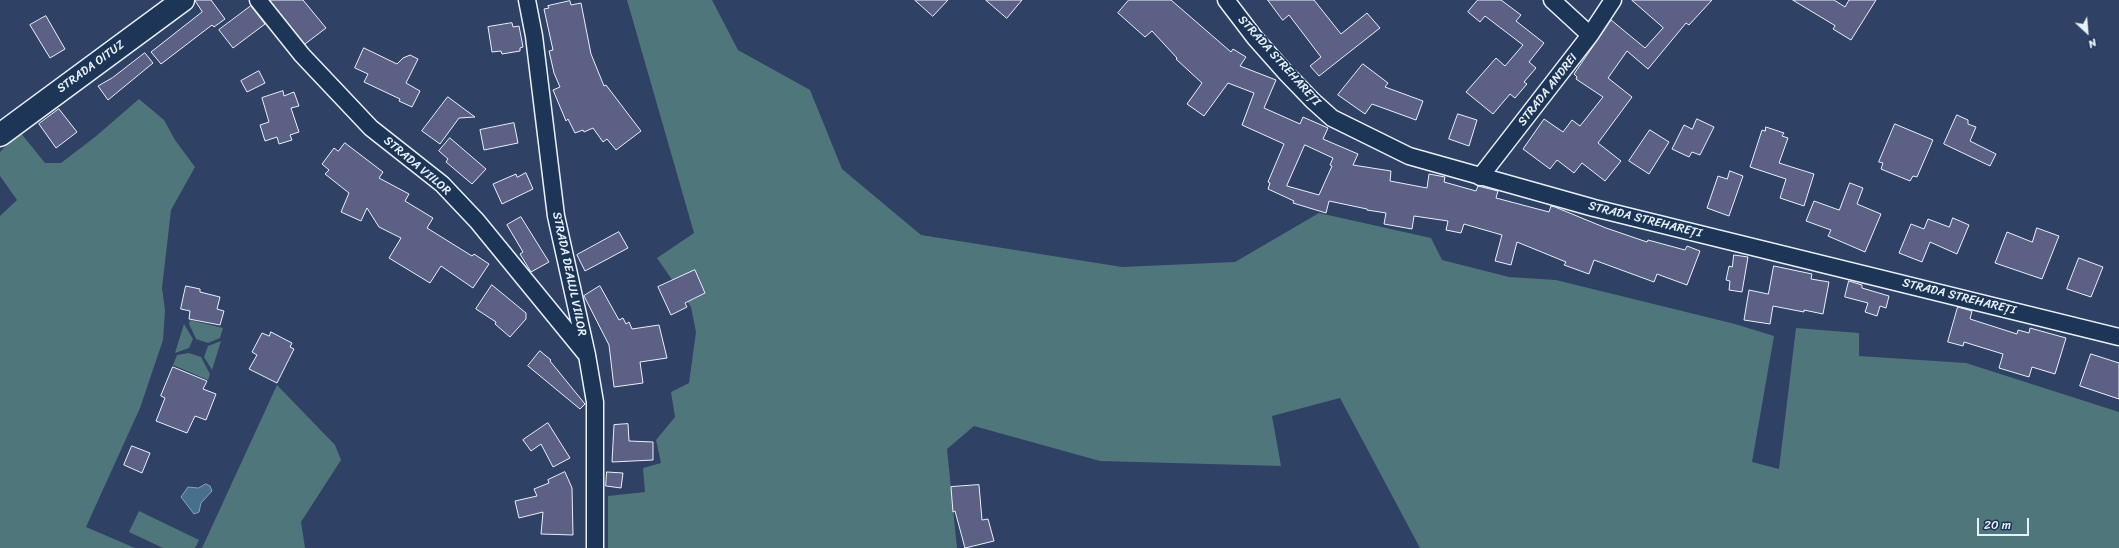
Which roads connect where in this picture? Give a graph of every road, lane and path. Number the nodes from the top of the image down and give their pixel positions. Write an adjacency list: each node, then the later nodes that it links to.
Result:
1 (183, 0): 8 (main road, STRADA OITUZ)
2 (258, 0): 11 (street, STRADA VIILOR)
3 (527, 0): 11 (street, STRADA DEALUL VIILOR)
4 (1226, 0): 9 (street, STRADA STREHAREȚI)
5 (1552, 0): 7 (street)
6 (1613, 0): 7 (street, STRADA ANDREI)
7 (1590, 35): 9 (street, STRADA ANDREI)
8 (0, 135)
9 (1480, 177): 10 (street, STRADA STREHAREȚI)
10 (2119, 337)
11 (587, 355): 12 (street, STRADA DEALUL VIILOR)
12 (596, 548)

